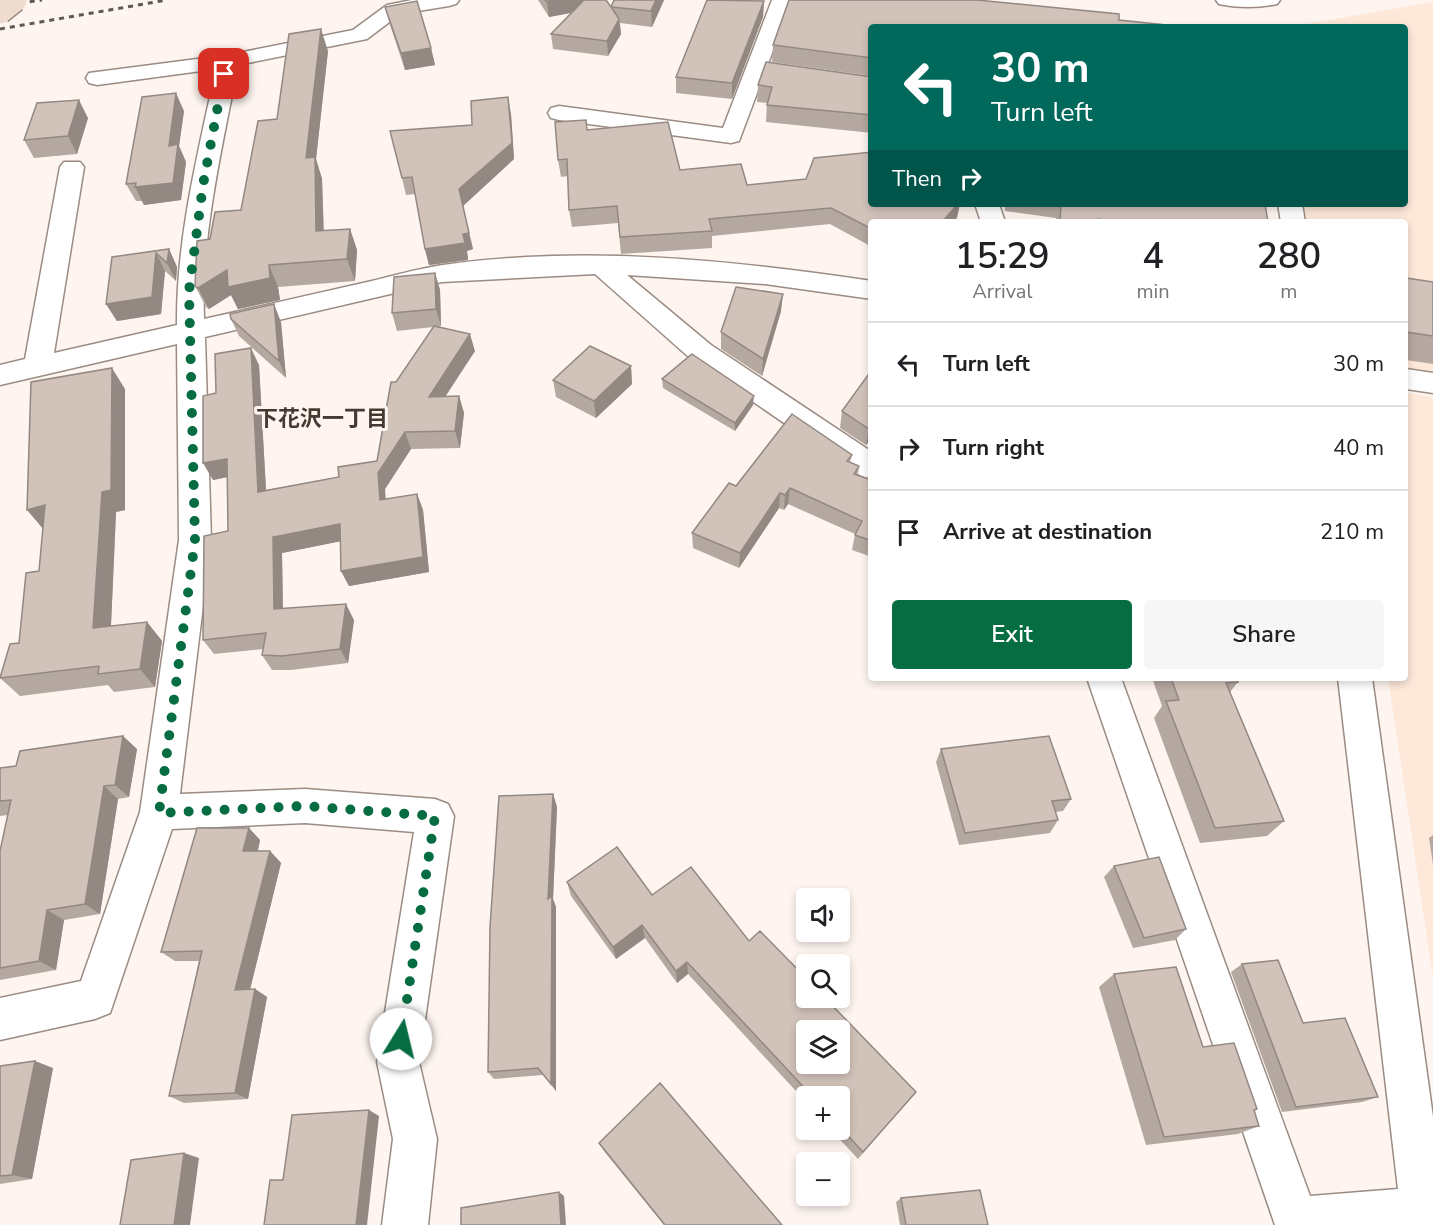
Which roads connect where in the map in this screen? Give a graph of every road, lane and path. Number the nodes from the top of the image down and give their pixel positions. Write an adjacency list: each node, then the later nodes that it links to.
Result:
1 (15, 0): 6 (street, bridge)
2 (449, 0): 7 (street)
3 (782, 0): 8 (street)
4 (1226, 0): 5 (street)
5 (1264, 6)
6 (0, 12)
7 (228, 61): 10 (street); 15 (street)
8 (754, 69): 9 (street); 11 (street)
9 (778, 73)
10 (97, 78)
11 (560, 113)
12 (72, 167): 16 (street)
13 (600, 265): 14 (street); 15 (street); 20 (street)
14 (868, 289)
15 (191, 332): 16 (street); 23 (street)
16 (38, 367): 17 (street)
17 (0, 375)
18 (1408, 379): 19 (street)
19 (1433, 384)
20 (868, 465)
21 (1105, 681): 25 (street)
22 (1355, 681): 25 (street)
23 (159, 813): 24 (street); 26 (street)
24 (0, 1019)
25 (1425, 1217)
26 (405, 1225)

